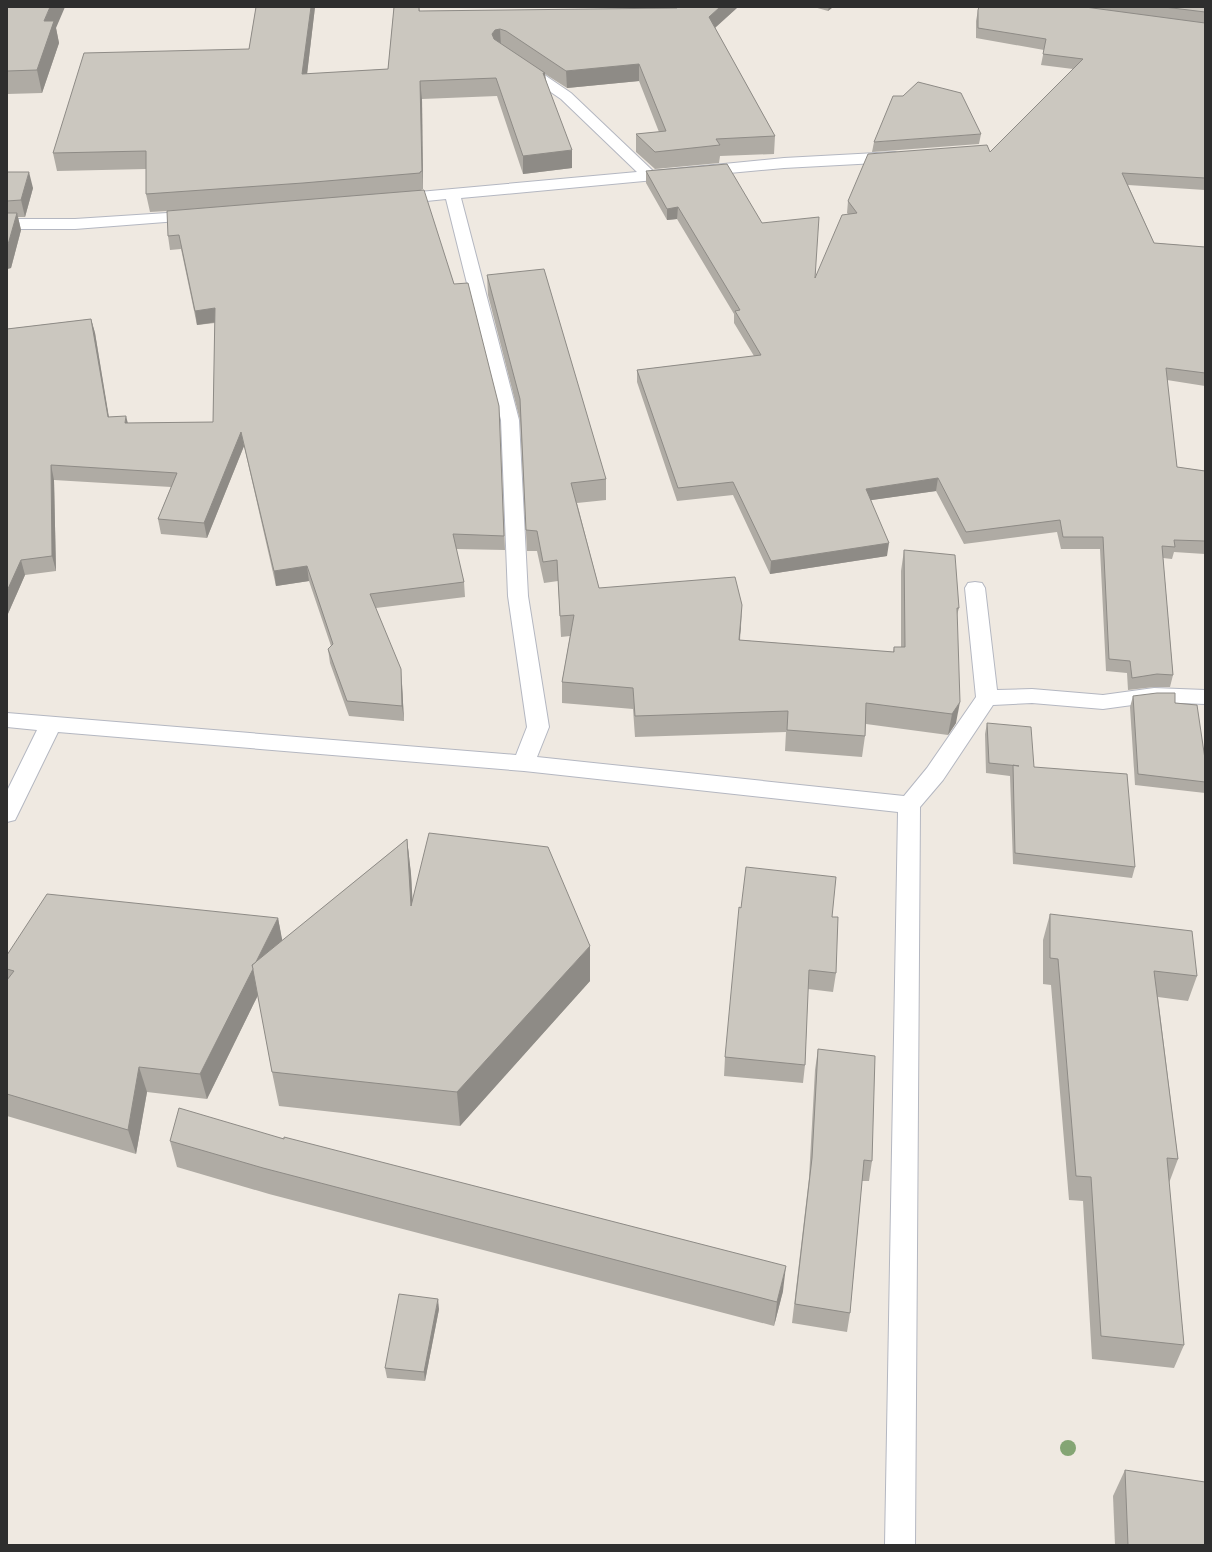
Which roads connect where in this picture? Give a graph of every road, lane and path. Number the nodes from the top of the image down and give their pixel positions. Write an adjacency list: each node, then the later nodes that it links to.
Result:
1 (508, 57): 3 (street)
2 (913, 155): 3 (street)
3 (650, 176): 4 (street)
4 (452, 194): 5 (street); 13 (street)
5 (382, 200)
6 (210, 215): 7 (street)
7 (7, 224)
8 (975, 588): 10 (street)
9 (1205, 697): 10 (street)
10 (987, 698): 14 (street)
11 (7, 720): 12 (street)
12 (51, 724): 13 (street); 15 (street)
13 (524, 763): 14 (street)
14 (909, 805): 16 (street)
15 (7, 814)
16 (900, 1545)

